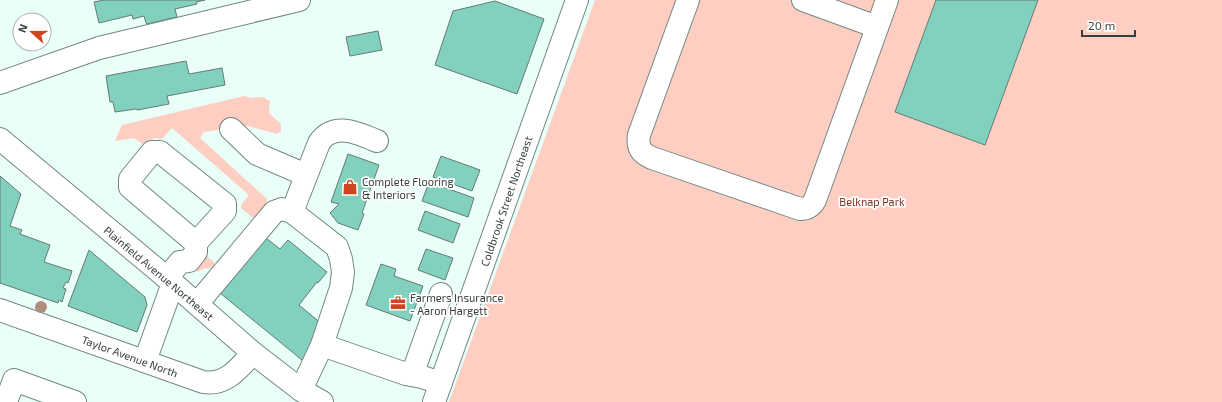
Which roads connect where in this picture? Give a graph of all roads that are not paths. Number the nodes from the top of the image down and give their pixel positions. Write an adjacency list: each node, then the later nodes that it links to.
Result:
1 (299, 0): 7 (street)
2 (577, 0): 19 (street, Coldbrook Street Northeast)
3 (688, 0): 6 (street)
4 (803, 0): 6 (street)
5 (887, 0): 6 (street)
6 (878, 27)
7 (0, 83)
8 (231, 129): 11 (street)
9 (0, 139): 14 (street, Plainfield Avenue Northeast)
10 (377, 141): 11 (street)
11 (306, 175): 12 (street)
12 (292, 212): 16 (street); 20 (street)
13 (196, 243): 14 (street)
14 (173, 274): 16 (street, Plainfield Avenue Northeast); 22 (street)
15 (441, 294): 18 (street)
16 (197, 304): 21 (street, Plainfield Avenue Northeast)
17 (0, 310): 22 (street, Taylor Avenue North)
18 (433, 316): 19 (street); 23 (street)
19 (462, 326): 25 (street, Coldbrook Street Northeast)
20 (322, 345): 23 (street); 24 (street)
21 (253, 354): 22 (street, Taylor Avenue North); 24 (street, Plainfield Avenue Northeast)
22 (145, 361)
23 (412, 375): 25 (street)
24 (301, 390): 28 (street, Plainfield Avenue Northeast)
25 (438, 393)
26 (67, 401): 27 (street)
27 (6, 402)
28 (322, 402)

